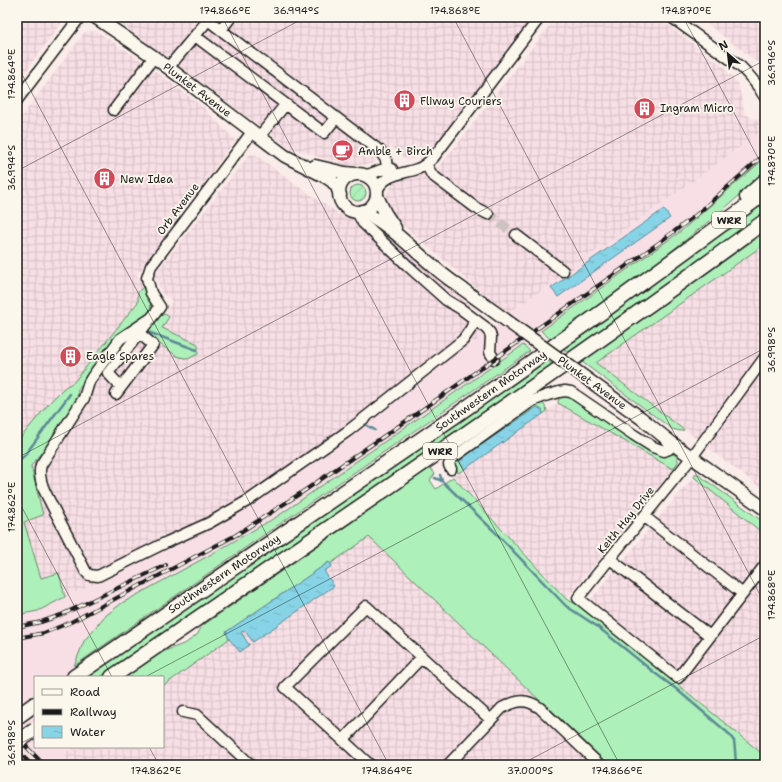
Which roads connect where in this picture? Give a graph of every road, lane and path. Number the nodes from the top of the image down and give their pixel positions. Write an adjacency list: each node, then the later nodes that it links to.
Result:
1 (80, 17): 12 (street)
2 (95, 17): 9 (main road, Plunket Avenue)
3 (231, 17): 7 (street)
4 (540, 17): 18 (street)
5 (671, 17): 11 (street)
6 (208, 19): 7 (street); 8 (street)
7 (221, 30): 15 (street)
8 (195, 36): 10 (street); 13 (street)
9 (154, 58): 10 (main road, Plunket Avenue); 14 (street)
10 (168, 68): 16 (main road, Plunket Avenue)
11 (764, 96)
12 (17, 100)
13 (285, 105): 15 (street); 16 (street, Orb Avenue)
14 (114, 110)
15 (336, 118): 19 (street)
16 (256, 135): 17 (main road, Plunket Avenue); 33 (street, Orb Avenue)
17 (298, 162): 21 (main road, Plunket Avenue); 25 (main road, Plunket Avenue)
18 (426, 164): 20 (street); 27 (street)
19 (387, 169): 20 (street); 21 (street)
20 (406, 172): 24 (street)
21 (361, 175): 24 (main road); 25 (main road)
22 (765, 181): 31 (highway)
23 (765, 193): 31 (highway, Southwestern Motorway / WRR)
24 (377, 194): 26 (main road); 30 (main road, Plunket Avenue)
25 (340, 195): 26 (main road)
26 (359, 212): 30 (main road, Plunket Avenue); 34 (street)
27 (488, 214)
28 (765, 220): 49 (highway, Southwestern Motorway / WRR)
29 (516, 235): 32 (street)
30 (402, 238): 38 (main road, Plunket Avenue, bridge)
31 (692, 247): 48 (highway, Southwestern Motorway / WRR)
32 (563, 271)
33 (150, 319): 34 (street); 35 (street)
34 (474, 319): 37 (street)
35 (139, 333): 35 (street)
36 (765, 357): 39 (street, Keith Hay Drive)
37 (494, 359)
38 (673, 444): 39 (main road, Plunket Avenue); 40 (street)
39 (692, 458): 41 (main road, Plunket Avenue); 42 (street, Keith Hay Drive)
40 (451, 469)
41 (765, 509)
42 (644, 516): 43 (street, Keith Hay Drive); 45 (street)
43 (610, 559): 46 (street); 46 (street, Keith Hay Drive)
44 (765, 565): 45 (street)
45 (743, 594): 46 (street)
46 (710, 636)
47 (422, 657): 53 (street); 55 (street); 55 (street)
48 (76, 676)
49 (113, 676)
50 (34, 705): 52 (highway)
51 (183, 712): 57 (street)
52 (17, 717)
53 (491, 720): 59 (street); 60 (street)
54 (34, 731): 56 (highway, bridge)
55 (343, 740): 58 (street)
56 (17, 742)
57 (251, 765)
58 (370, 765)
59 (448, 765)
60 (600, 765)

